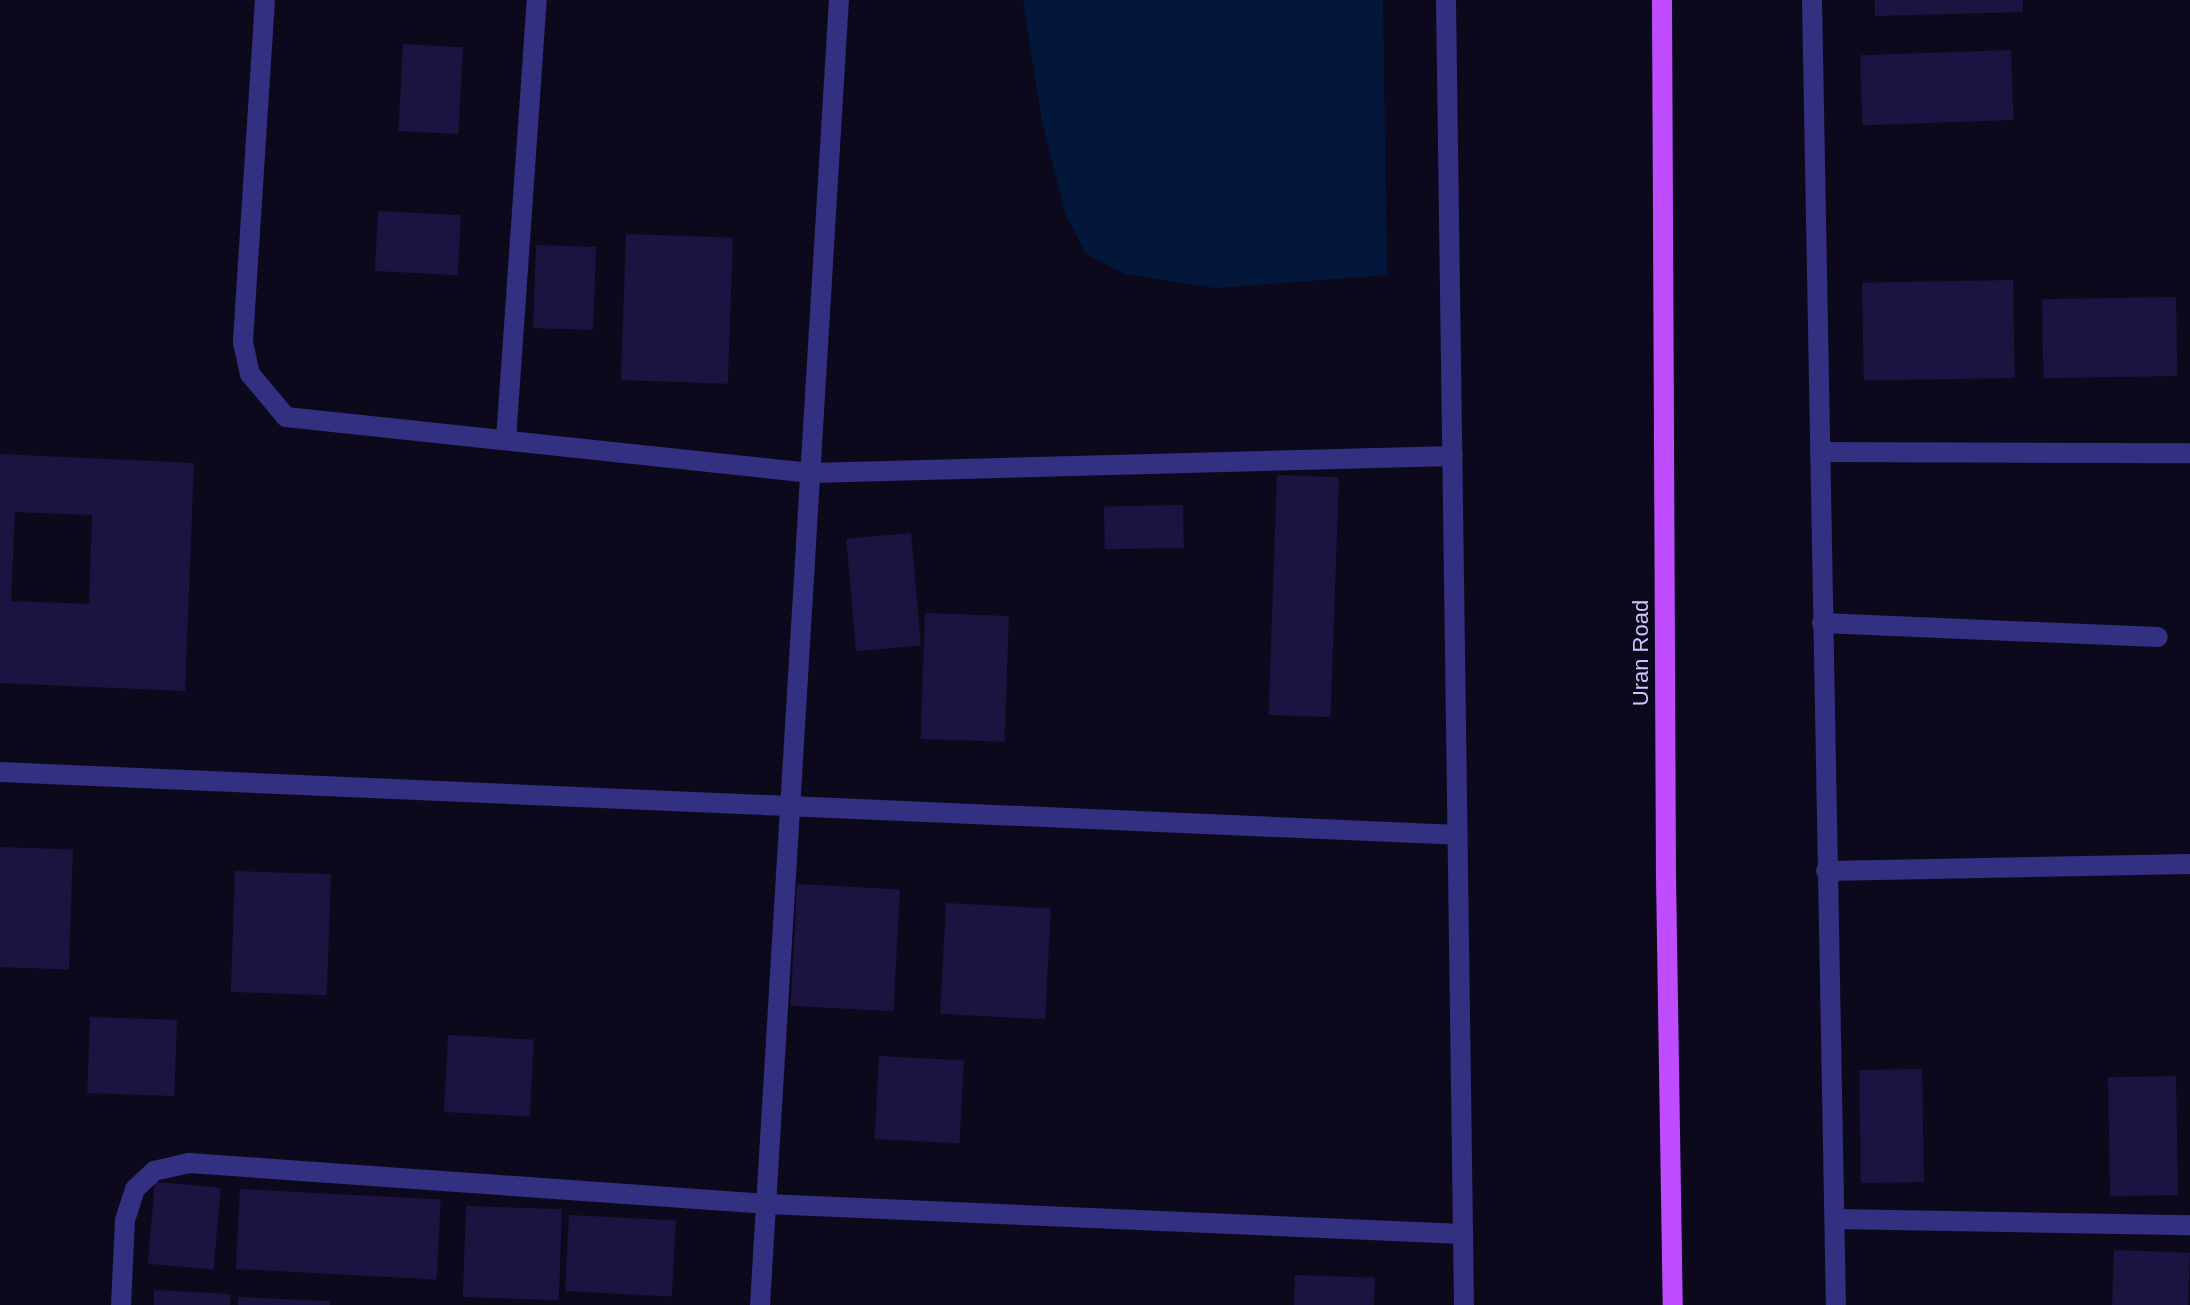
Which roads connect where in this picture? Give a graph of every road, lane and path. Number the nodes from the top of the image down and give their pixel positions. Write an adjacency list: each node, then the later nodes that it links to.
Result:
1 (265, 0): 7 (street)
2 (536, 0): 7 (street)
3 (839, 0): 11 (street)
4 (1446, 0): 10 (street)
5 (1662, 0): 26 (main road, Uran Road)
6 (1812, 0): 8 (street)
7 (506, 440): 11 (street)
8 (1820, 452): 9 (street); 12 (street)
9 (2190, 453)
10 (1453, 456): 11 (street); 16 (street)
11 (811, 473): 15 (street)
12 (1822, 623): 13 (street); 18 (street)
13 (2158, 637)
14 (0, 772): 15 (street)
15 (790, 806): 16 (street); 19 (street)
16 (1458, 835): 22 (street)
17 (2190, 864): 18 (street)
18 (1826, 871): 20 (street)
19 (766, 1204): 22 (street); 23 (street); 24 (street)
20 (1835, 1219): 21 (street); 27 (street)
21 (2190, 1225)
22 (1463, 1234): 25 (street)
23 (121, 1305)
24 (760, 1305)
25 (1464, 1305)
26 (1673, 1305)
27 (1836, 1305)

